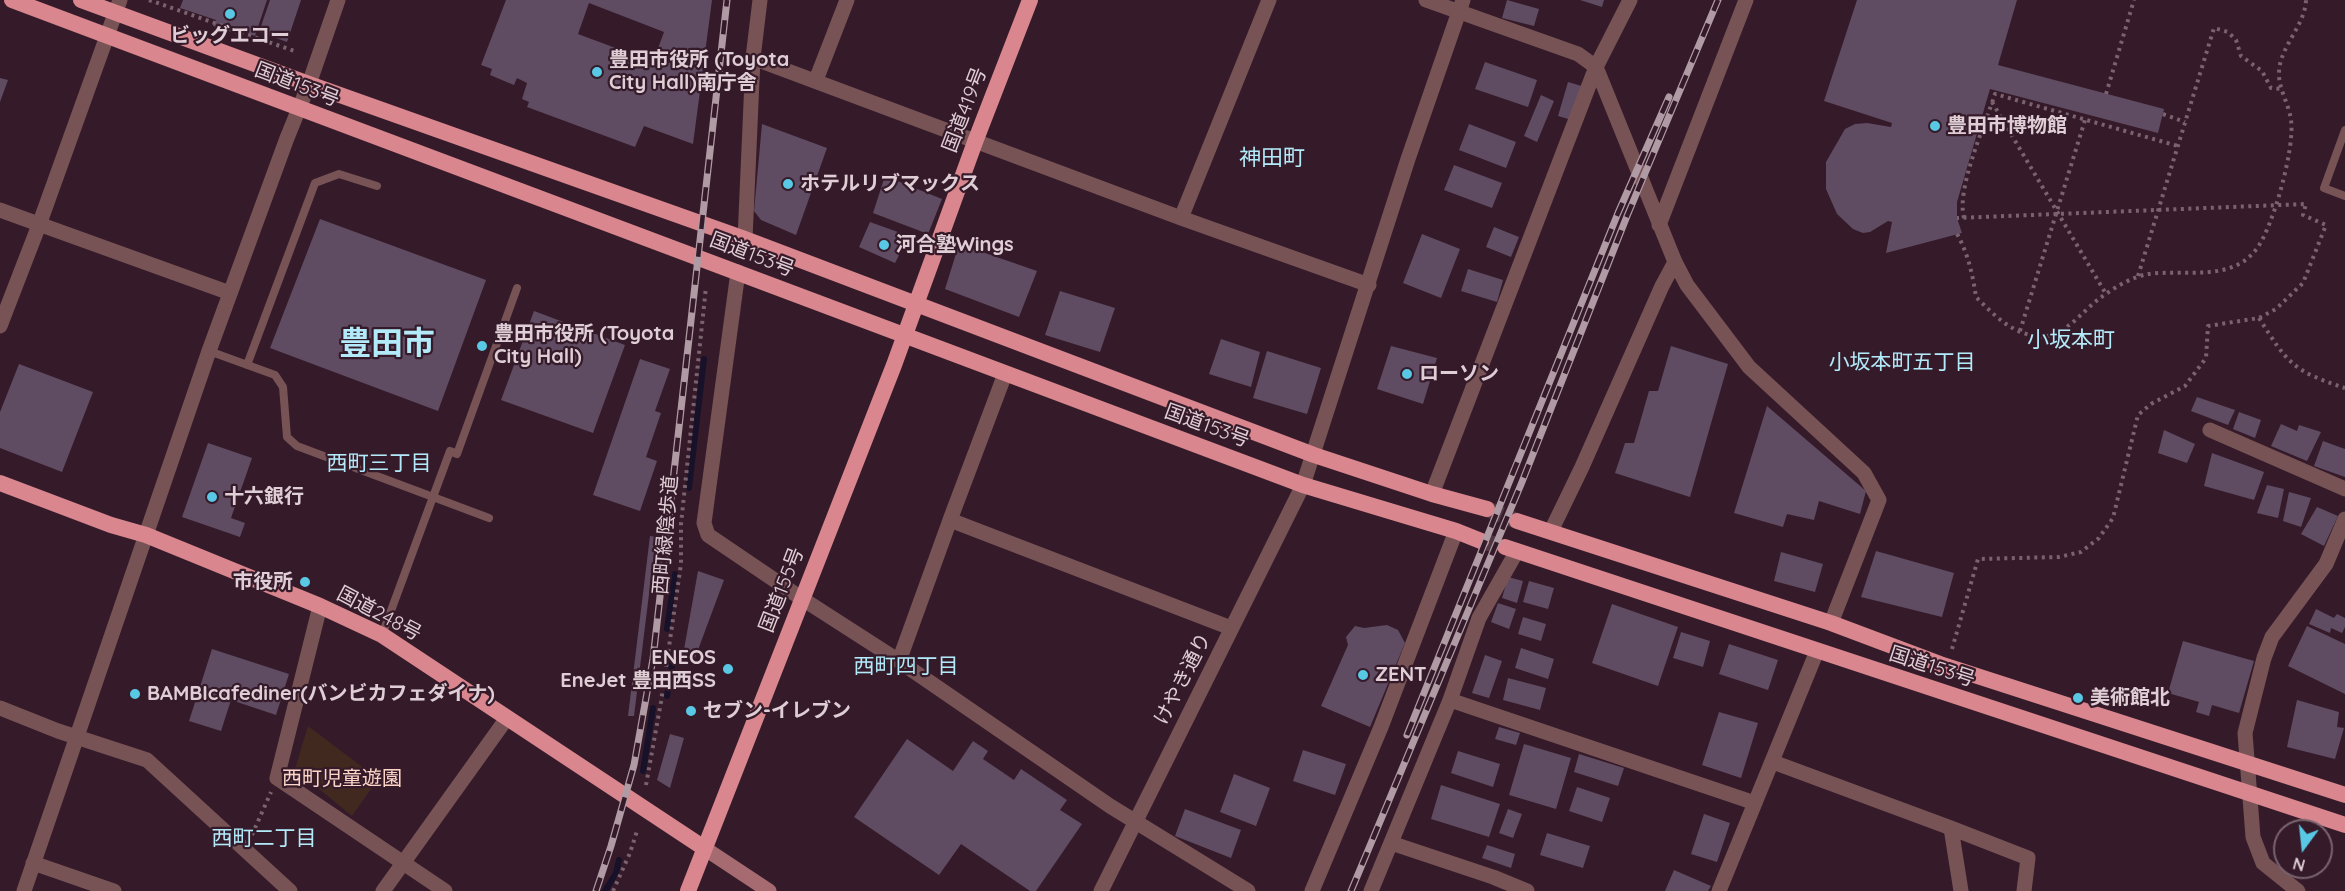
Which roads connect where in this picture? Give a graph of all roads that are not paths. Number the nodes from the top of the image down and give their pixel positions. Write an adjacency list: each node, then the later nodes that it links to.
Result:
1 (12, 0): 13 (highway, 国道153号)
2 (81, 0): 12 (highway, 国道153号)
3 (338, 0): 17 (street)
4 (760, 0): 14 (street)
5 (847, 0): 16 (street)
6 (1030, 0): 20 (highway, 国道419号)
7 (1269, 0): 24 (street)
8 (1426, 0): 11 (street)
9 (1630, 0): 15 (street)
10 (1746, 0): 26 (street)
11 (1461, 6): 15 (street); 30 (street, けやき通り)
12 (118, 7): 13 (street); 17 (highway, 国道153号)
13 (108, 36): 18 (highway, 国道153号); 25 (street)
14 (753, 58): 16 (street); 27 (street)
15 (1596, 67): 26 (street); 44 (street)
16 (816, 80): 20 (street)
17 (309, 84): 18 (street); 27 (highway, 国道153号)
18 (299, 109): 29 (highway, 国道153号); 32 (street)
19 (2345, 130): 22 (lane)
20 (975, 142): 24 (street); 33 (highway, 国道419号)
21 (376, 186): 37 (lane)
22 (2345, 196)
23 (0, 210): 25 (street)
24 (1181, 218): 30 (street)
25 (39, 225): 32 (street); 34 (street)
26 (1659, 225): 28 (street)
27 (745, 239): 33 (highway, 国道153号)
28 (1675, 262): 52 (street); 59 (street)
29 (738, 272): 35 (highway, 国道153号); 57 (street)
30 (1369, 285): 40 (street, けやき通り)
31 (517, 288): 45 (lane)
32 (230, 293): 36 (street)
33 (915, 304): 35 (highway, 国道155号); 40 (highway, 国道153号)
34 (0, 326)
35 (903, 336): 38 (highway, 国道153号); 57 (highway, 国道155号)
36 (209, 351): 37 (lane); 53 (street)
37 (248, 365): 45 (lane)
38 (1005, 374): 42 (highway, 国道153号); 49 (street)
39 (2210, 430): 43 (street)
40 (1314, 455): 42 (street, けやき通り); 44 (highway, 国道153号)
41 (0, 483): 53 (highway, 国道248号)
42 (1303, 486): 51 (highway, 国道153号); 60 (street, けやき通り)
43 (2345, 489)
44 (1431, 494): 46 (highway, 国道153号)
45 (433, 496): 47 (lane); 61 (lane)
46 (1487, 509)
47 (489, 518)
48 (2345, 519): 56 (street)
49 (950, 520): 60 (street); 63 (street)
50 (1517, 521): 52 (highway, 国道153号)
51 (1456, 531): 54 (highway, 国道153号); 89 (street)
52 (1551, 531): 59 (highway, 国道153号)
53 (146, 536): 58 (highway, 国道248号); 67 (street)
54 (1481, 541)
55 (1511, 549): 62 (highway, 国道153号); 64 (street)
56 (2338, 552): 69 (street)
57 (801, 598): 63 (street); 77 (highway, 国道155号)
58 (320, 606): 61 (highway, 国道248号); 79 (street)
59 (1831, 623): 69 (highway, 国道153号)
60 (1231, 628): 73 (street, けやき通り)
61 (382, 635): 66 (highway, 国道248号)
62 (1817, 651): 68 (street); 70 (highway, 国道153号)
63 (899, 661): 73 (street)
64 (1450, 700): 72 (street); 76 (street)
65 (0, 708): 67 (street)
66 (507, 718): 77 (highway, 国道248号); 79 (street)
67 (77, 737): 78 (street); 82 (street)
68 (1773, 762): 72 (street); 75 (street)
69 (2246, 762): 70 (street); 71 (highway, 国道153号)
70 (2251, 794): 74 (highway, 国道153号); 95 (street)
71 (2345, 795)
72 (1755, 803): 92 (street)
73 (1136, 820): 87 (street, けやき通り); 88 (street)
74 (2345, 825)
75 (1951, 828): 93 (street); 94 (street)
76 (1391, 843): 90 (street); 91 (street)
77 (704, 848): 85 (highway, 国道155号); 86 (main road)
78 (33, 862): 80 (street); 81 (street)
79 (404, 864): 83 (street); 84 (street)
80 (24, 891)
81 (114, 891)
82 (290, 891)
83 (383, 891)
84 (445, 891)
85 (688, 891)
86 (769, 891)
87 (1101, 891)
88 (1248, 891)
89 (1312, 891)
90 (1371, 891)
91 (1527, 891)
92 (1719, 891)
93 (1961, 891)
94 (2024, 891)
95 (2298, 891)

